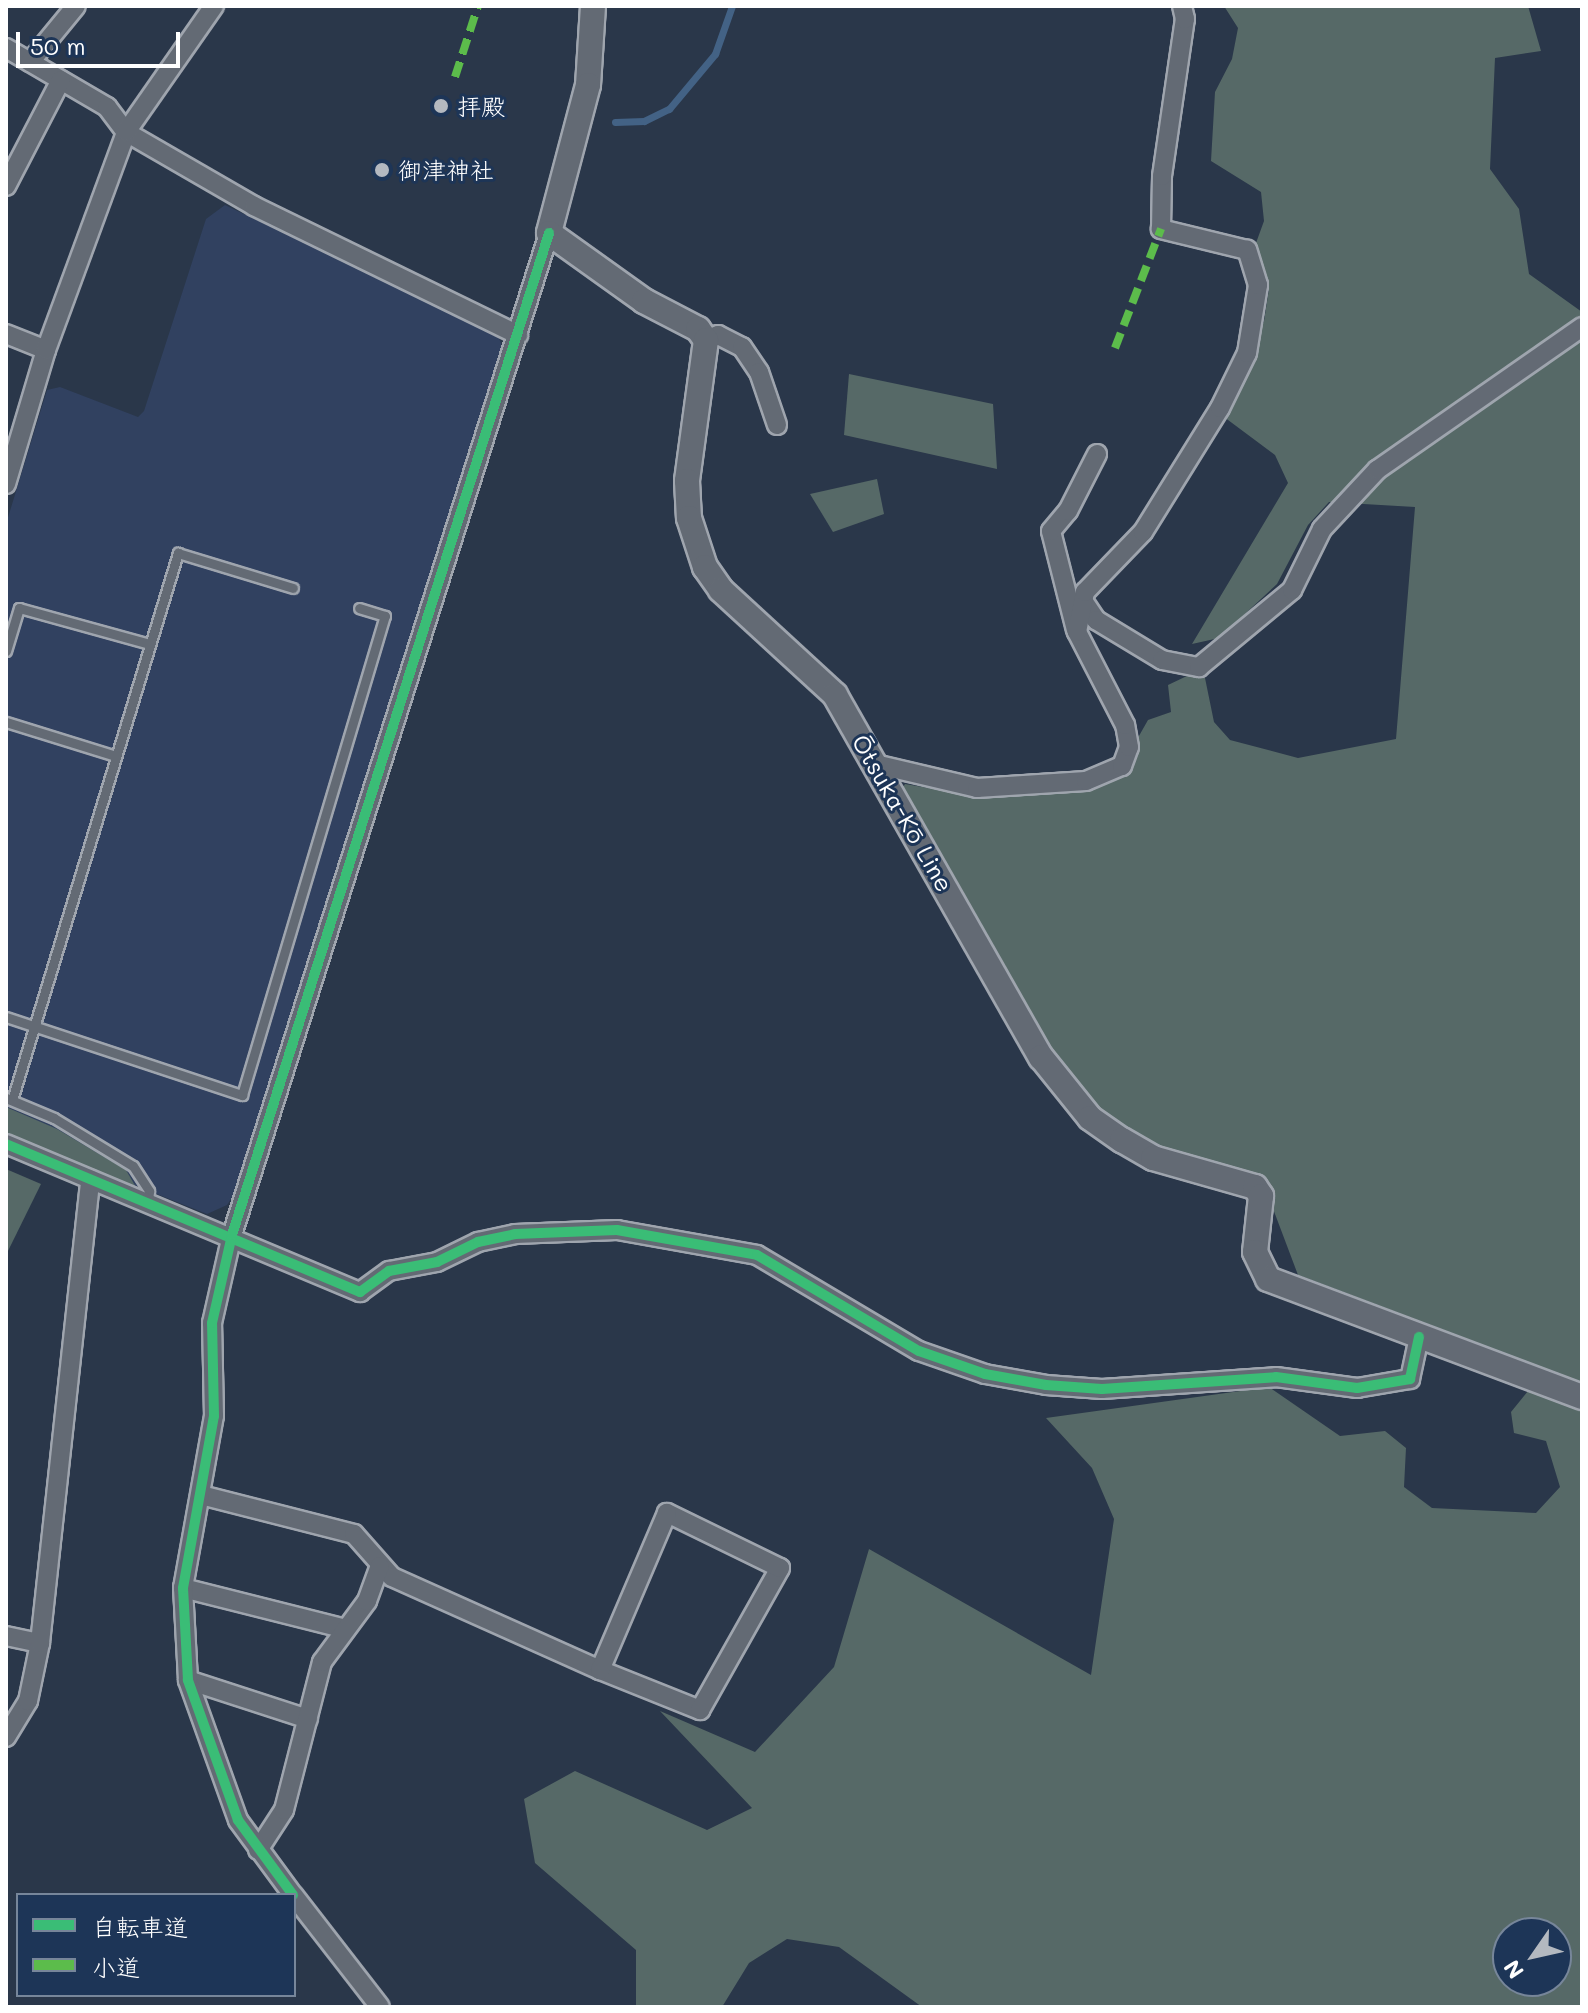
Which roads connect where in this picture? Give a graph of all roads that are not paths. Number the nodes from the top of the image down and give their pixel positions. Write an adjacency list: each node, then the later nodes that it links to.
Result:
1 (76, 6): 6 (street)
2 (214, 6): 8 (street)
3 (593, 6): 10 (main road)
4 (1182, 6): 21 (street)
5 (6, 48): 6 (street)
6 (30, 62): 7 (street)
7 (61, 80): 8 (street); 9 (street)
8 (126, 132): 13 (street); 15 (street)
9 (6, 186)
10 (549, 233): 13 (street); 14 (main road)
11 (1582, 327): 21 (street)
12 (6, 334): 15 (street)
13 (518, 335): 35 (street)
14 (706, 340): 16 (street); 28 (main road, Ōtsuka-Kō Line)
15 (46, 350): 18 (street)
16 (777, 425)
17 (1097, 454): 23 (street)
18 (10, 457): 19 (street)
19 (6, 484)
20 (293, 588): 24 (lane)
21 (1084, 602): 23 (street)
22 (359, 608): 30 (lane)
23 (1077, 632): 28 (street)
24 (150, 644): 25 (lane); 27 (lane)
25 (6, 651)
26 (6, 722): 27 (lane)
27 (116, 756): 30 (lane)
28 (875, 764): 36 (main road, Ōtsuka-Kō Line)
29 (6, 1017): 30 (lane)
30 (34, 1026): 31 (lane)
31 (9, 1099): 34 (lane)
32 (6, 1144): 33 (street)
33 (90, 1180): 34 (street); 43 (street)
34 (148, 1202): 35 (street)
35 (232, 1235): 36 (street); 38 (street)
36 (1419, 1337): 37 (main road, Ōtsuka-Kō Line)
37 (1582, 1397)
38 (201, 1495): 39 (street); 40 (street)
39 (380, 1566): 41 (street); 44 (street)
40 (183, 1588): 41 (street); 45 (street)
41 (346, 1629): 46 (street)
42 (6, 1636): 43 (street)
43 (40, 1643): 47 (street)
44 (600, 1670): 44 (street)
45 (188, 1680): 46 (street); 48 (street)
46 (308, 1719): 48 (street)
47 (6, 1737)
48 (258, 1850): 49 (street)
49 (292, 1893)
50 (296, 1899): 51 (street)
51 (380, 2007)

